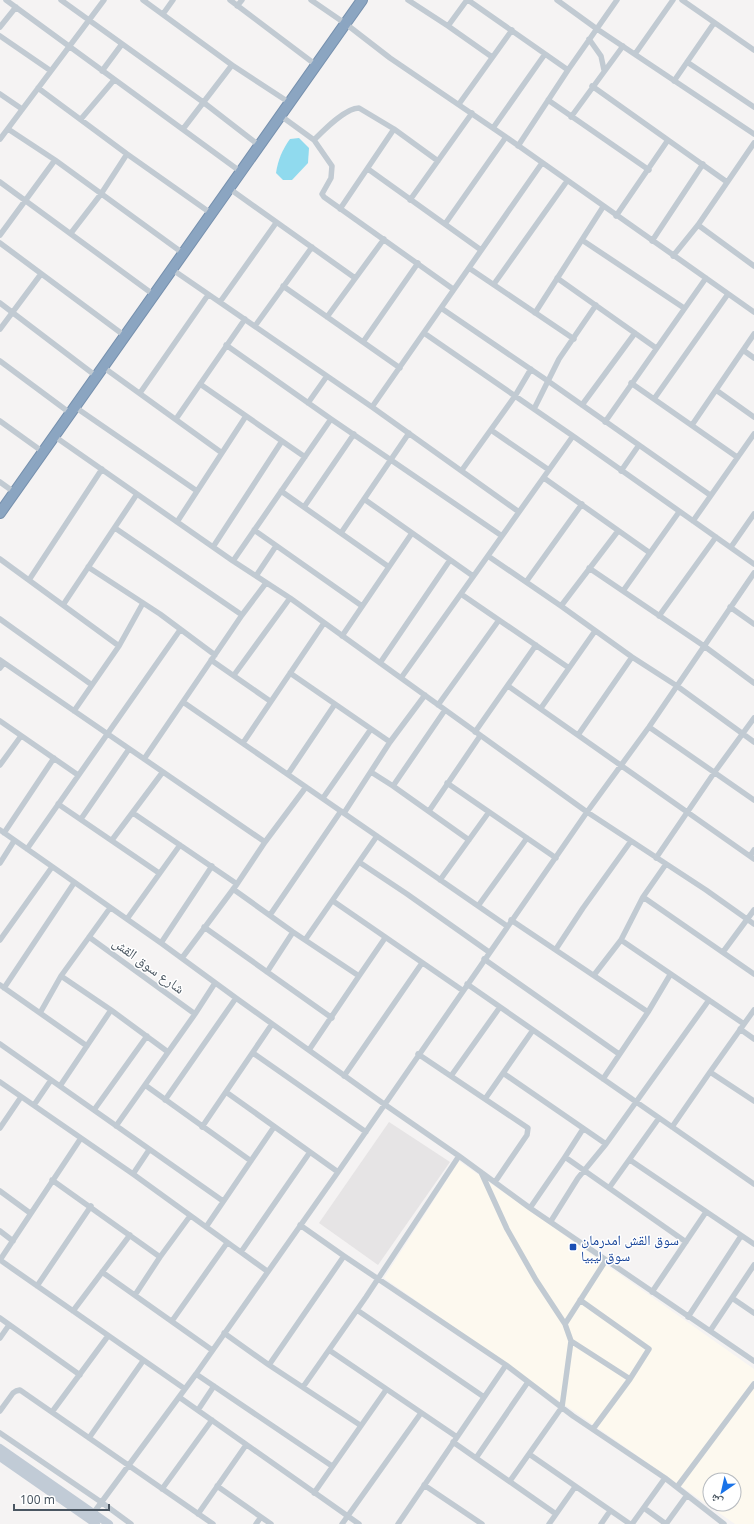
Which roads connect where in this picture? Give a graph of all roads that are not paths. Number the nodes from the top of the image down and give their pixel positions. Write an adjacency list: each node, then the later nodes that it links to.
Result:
1 (6, 0): 19 (street)
2 (61, 0): 21 (street)
3 (104, 0): 21 (street)
4 (143, 0): 20 (street)
5 (173, 0): 20 (street)
6 (230, 0): 18 (street)
7 (242, 0): 18 (street)
8 (311, 0): 23 (street)
9 (362, 0): 23 (highway)
10 (408, 0): 16 (street)
11 (467, 0): 24 (street); 27 (street)
12 (557, 0): 17 (street)
13 (617, 0): 26 (street)
14 (673, 0): 35 (street)
15 (682, 0): 22 (street)
16 (416, 2): 24 (street)
17 (565, 2): 26 (street)
18 (238, 6): 39 (street)
19 (16, 7): 25 (street); 31 (street)
20 (163, 14): 38 (street)
21 (89, 20): 30 (street); 31 (street)
22 (714, 23): 33 (street); 37 (street)
23 (346, 24): 39 (highway); 52 (street)
24 (448, 26): 36 (street)
25 (0, 27)
26 (597, 29): 29 (street); 32 (street)
27 (512, 30): 34 (street); 36 (street)
28 (0, 36): 42 (street)
29 (589, 39): 40 (street); 41 (street)
30 (122, 44): 43 (street); 50 (street)
31 (69, 46): 42 (street); 43 (street)
32 (623, 46): 35 (street); 41 (street)
33 (754, 50)
34 (545, 54): 40 (street); 60 (street)
35 (635, 54): 45 (street)
36 (492, 57): 52 (street)
37 (687, 62): 45 (street); 53 (street)
38 (232, 65): 50 (street); 51 (street)
39 (316, 65): 51 (highway)
40 (568, 70): 49 (street)
41 (604, 70): 46 (street)
42 (51, 71): 47 (street)
43 (102, 71): 44 (street)
44 (114, 80): 58 (street); 61 (street)
45 (674, 81): 63 (street)
46 (592, 86): 57 (street); 67 (street)
47 (38, 88): 54 (street); 58 (street)
48 (0, 94): 54 (street)
49 (548, 100): 57 (street); 70 (street)
50 (203, 102): 61 (street); 69 (street)
51 (290, 103): 56 (highway)
52 (458, 104): 55 (street)
53 (754, 108)
54 (22, 109): 59 (street)
55 (472, 113): 60 (street); 73 (street)
56 (281, 116): 66 (street); 69 (highway)
57 (571, 117): 77 (street)
58 (81, 119): 71 (street)
59 (8, 128): 65 (street); 72 (street)
60 (493, 128): 64 (street)
61 (183, 129): 78 (street)
62 (394, 129): 66 (street); 73 (street); 76 (street)
63 (754, 134)
64 (506, 137): 70 (street); 91 (street)
65 (0, 139)
66 (314, 140): 87 (street)
67 (668, 140): 75 (street); 77 (street)
68 (754, 143): 81 (street)
69 (260, 146): 78 (highway)
70 (518, 146): 74 (street)
71 (127, 154): 83 (street); 88 (street)
72 (55, 160): 83 (street); 84 (street)
73 (438, 161): 85 (street)
74 (542, 163): 79 (street); 100 (street)
75 (703, 164): 81 (street); 97 (street)
76 (368, 168): 85 (street); 87 (street)
77 (649, 170): 89 (street)
78 (242, 172): 82 (highway)
79 (567, 181): 86 (street); 111 (street)
80 (0, 182): 84 (street)
81 (727, 182): 92 (street)
82 (230, 189): 88 (highway); 90 (street)
83 (101, 194): 93 (street); 101 (street)
84 (25, 200): 93 (street); 94 (street)
85 (410, 200): 91 (street)
86 (603, 207): 89 (street); 96 (street)
87 (340, 209): 95 (street)
88 (212, 214): 101 (highway)
89 (616, 216): 97 (street)
90 (276, 223): 99 (street); 117 (street)
91 (445, 224): 100 (street)
92 (698, 225): 102 (street); 104 (street)
93 (71, 233): 116 (street)
94 (0, 235)
95 (384, 239): 103 (street); 108 (street)
96 (582, 240): 109 (street); 121 (street)
97 (652, 241): 102 (street)
98 (0, 243): 107 (street)
99 (312, 247): 108 (street); 112 (street)
100 (481, 250): 105 (street)
101 (184, 254): 106 (highway)
102 (674, 256): 110 (street)
103 (418, 263): 113 (street); 134 (street)
104 (754, 266)
105 (468, 268): 111 (street); 113 (street)
106 (172, 270): 115 (street); 116 (highway)
107 (41, 274): 122 (street); 132 (street)
108 (355, 278): 125 (street)
109 (557, 278): 119 (street); 124 (street)
110 (706, 278): 114 (street); 121 (street)
111 (494, 284): 124 (street)
112 (283, 286): 125 (street); 127 (street)
113 (453, 290): 120 (street)
114 (728, 294): 123 (street); 151 (street)
115 (208, 295): 117 (street); 149 (street)
116 (154, 296): 132 (highway)
117 (220, 302): 126 (street)
118 (0, 303): 122 (street)
119 (596, 305): 129 (street); 133 (street)
120 (440, 308): 130 (street); 142 (street)
121 (684, 308): 136 (street)
122 (13, 312): 128 (street); 143 (street)
123 (754, 312)
124 (535, 313): 133 (street)
125 (327, 317): 134 (street)
126 (245, 319): 127 (street); 135 (street)
127 (254, 326): 144 (street)
128 (0, 329)
129 (634, 332): 136 (street); 153 (street)
130 (424, 333): 141 (street); 150 (street)
131 (754, 334): 137 (street)
132 (125, 336): 140 (highway)
133 (574, 339): 145 (street)
134 (364, 342): 141 (street)
135 (226, 345): 147 (street); 152 (street)
136 (656, 348): 146 (street)
137 (743, 350): 138 (street); 148 (street)
138 (754, 358)
139 (0, 361): 156 (street)
140 (102, 367): 143 (highway); 149 (street)
141 (400, 368): 154 (street)
142 (531, 369): 145 (street); 150 (street)
143 (96, 376): 156 (highway)
144 (326, 376): 152 (street); 154 (street)
145 (548, 381): 153 (street); 155 (street)
146 (631, 383): 151 (street); 162 (street)
147 (200, 384): 157 (street); 159 (street)
148 (716, 390): 158 (street); 163 (street)
149 (140, 393): 159 (street)
150 (515, 396): 155 (street); 164 (street)
151 (654, 399): 163 (street)
152 (308, 403): 160 (street)
153 (582, 405): 162 (street)
154 (372, 407): 166 (street)
155 (534, 408): 169 (street)
156 (72, 410): 168 (highway); 183 (street)
157 (246, 416): 170 (street); 173 (street)
158 (754, 417)
159 (176, 419): 173 (street)
160 (332, 419): 165 (street); 174 (street)
161 (0, 421): 172 (street)
162 (604, 422): 171 (street)
163 (692, 425): 175 (street)
164 (491, 430): 178 (street); 179 (street)
165 (354, 434): 176 (street); 190 (street)
166 (409, 434): 176 (street); 178 (street)
167 (754, 434): 175 (street)
168 (54, 436): 172 (highway); 177 (street)
169 (573, 436): 179 (street); 180 (street)
170 (282, 441): 174 (street); 205 (street)
171 (639, 446): 180 (street); 187 (street)
172 (43, 452): 185 (highway)
173 (222, 453): 183 (street)
174 (305, 457): 184 (street)
175 (737, 457): 187 (street)
176 (392, 460): 188 (street); 202 (street)
177 (102, 469): 186 (street); 219 (street)
178 (462, 470): 191 (street)
179 (549, 470): 181 (street)
180 (622, 471): 192 (street)
181 (544, 478): 189 (street); 191 (street)
182 (0, 482): 185 (street)
183 (197, 491): 196 (street)
184 (281, 491): 190 (street); 198 (street)
185 (14, 492): 193 (highway)
186 (137, 494): 196 (street); 197 (street)
187 (710, 495): 195 (street)
188 (364, 499): 200 (street); 201 (street)
189 (582, 504): 199 (street); 220 (street)
190 (304, 506): 200 (street)
191 (519, 512): 202 (street)
192 (679, 512): 195 (street); 207 (street)
193 (0, 513)
194 (754, 514): 206 (street)
195 (693, 521): 203 (street)
196 (177, 522): 205 (street)
197 (115, 528): 213 (street); 230 (street)
198 (254, 530): 204 (street); 211 (street)
199 (618, 531): 207 (street); 215 (street)
200 (341, 533): 214 (street)
201 (412, 533): 210 (street); 214 (street)
202 (502, 536): 208 (street)
203 (716, 537): 206 (street); 231 (street)
204 (276, 546): 217 (street); 227 (street)
205 (213, 547): 211 (street)
206 (731, 547): 212 (street)
207 (650, 553): 222 (street)
208 (488, 556): 218 (street); 220 (street)
209 (0, 559): 219 (street)
210 (450, 560): 218 (street); 246 (street)
211 (233, 561): 217 (street)
212 (754, 564)
213 (88, 567): 225 (street); 226 (street)
214 (389, 567): 227 (street)
215 (589, 568): 222 (street); 228 (street)
216 (754, 573): 229 (street)
217 (256, 576): 221 (street)
218 (473, 576): 223 (street)
219 (29, 580): 226 (street)
220 (526, 582): 228 (street)
221 (266, 583): 224 (street); 230 (street)
222 (623, 591): 231 (street)
223 (461, 594): 233 (street); 251 (street)
224 (290, 598): 234 (street); 250 (street)
225 (143, 603): 236 (street); 240 (street)
226 (64, 605): 240 (street)
227 (362, 606): 238 (street)
228 (561, 606): 237 (street)
229 (730, 608): 235 (street); 241 (street)
230 (242, 615): 242 (street)
231 (659, 616): 241 (street)
232 (0, 620): 253 (street)
233 (499, 620): 239 (street); 260 (street)
234 (324, 623): 238 (street); 249 (street)
235 (754, 624)
236 (180, 630): 242 (street); 268 (street)
237 (595, 631): 243 (street); 248 (street)
238 (342, 636): 246 (street)
239 (536, 645): 248 (street); 254 (street)
240 (119, 646): 253 (street)
241 (704, 646): 252 (street); 255 (street)
242 (215, 655): 244 (street)
243 (632, 657): 255 (street); 271 (street)
244 (211, 660): 250 (street); 258 (street)
245 (2, 661): 247 (street); 263 (street)
246 (380, 663): 251 (street)
247 (0, 668)
248 (569, 668): 261 (street)
249 (290, 673): 257 (street); 259 (street)
250 (234, 675): 257 (street)
251 (401, 678): 256 (street)
252 (754, 683)
253 (92, 685): 263 (street)
254 (508, 686): 261 (street); 269 (street)
255 (677, 686): 266 (street); 270 (street)
256 (425, 695): 260 (street); 273 (street)
257 (270, 701): 275 (street)
258 (183, 702): 275 (street); 278 (street)
259 (335, 704): 267 (street); 284 (street)
260 (438, 705): 262 (street)
261 (541, 708): 271 (street)
262 (445, 710): 269 (street); 287 (street)
263 (74, 711): 268 (street)
264 (754, 718): 270 (street)
265 (0, 721): 272 (street)
266 (649, 727): 280 (street); 283 (street)
267 (371, 729): 273 (street); 289 (street)
268 (108, 734): 276 (street); 285 (street)
269 (477, 734): 286 (street); 295 (street)
270 (743, 734): 274 (street); 283 (street)
271 (578, 735): 280 (street)
272 (21, 736): 277 (street); 279 (street)
273 (390, 742): 282 (street)
274 (754, 742)
275 (243, 743): 284 (street)
276 (129, 749): 278 (street); 298 (street)
277 (54, 758): 285 (street); 299 (street)
278 (144, 759): 281 (street)
279 (1, 763)
280 (620, 766): 295 (street); 296 (street)
281 (162, 772): 297 (street); 306 (street)
282 (371, 772): 287 (street); 293 (street)
283 (714, 773): 290 (street); 296 (street)
284 (288, 774): 288 (street)
285 (78, 775): 291 (street)
286 (447, 783): 292 (street); 294 (street)
287 (394, 786): 292 (street)
288 (306, 787): 289 (street); 306 (street)
289 (323, 798): 293 (street)
290 (754, 800)
291 (58, 804): 298 (street); 308 (street)
292 (429, 811): 303 (street)
293 (343, 812): 300 (street); 328 (street)
294 (489, 812): 301 (street); 303 (street)
295 (587, 812): 305 (street); 310 (street)
296 (687, 812): 311 (street); 312 (street)
297 (133, 813): 302 (street); 307 (street)
298 (81, 819): 302 (street)
299 (2, 832): 304 (street)
300 (376, 836): 313 (street); 319 (street)
301 (527, 838): 310 (street); 325 (street)
302 (112, 840): 318 (street)
303 (469, 840): 319 (street)
304 (14, 841): 308 (street); 314 (street)
305 (631, 841): 311 (street); 342 (street)
306 (265, 842): 321 (street)
307 (180, 845): 316 (street); 318 (street)
308 (27, 849): 317 (street)
309 (754, 850): 312 (street)
310 (556, 858): 331 (street)
311 (656, 858): 315 (street)
312 (752, 858)
313 (359, 862): 324 (street); 343 (street)
314 (0, 863)
315 (666, 864): 323 (street); 330 (street)
316 (212, 866): 321 (street); 341 (street)
317 (52, 867): 320 (street); 338 (street)
318 (159, 873): 329 (street)
319 (440, 880): 325 (street)
320 (74, 883): 326 (street); 356 (street)
321 (237, 884): 322 (street)
322 (233, 889): 328 (street); 334 (street)
323 (643, 897): 340 (street); 344 (street)
324 (333, 901): 337 (street); 339 (street)
325 (478, 906): 333 (street)
326 (110, 908): 329 (street); 336 (street)
327 (754, 910): 330 (street)
328 (270, 915): 335 (street)
329 (127, 919): 341 (street)
330 (748, 919): 332 (street); 344 (street)
331 (511, 920): 333 (street); 342 (street)
332 (754, 924)
333 (507, 926): 343 (street)
334 (204, 928): 345 (street); 348 (street)
335 (293, 932): 339 (street); 348 (street)
336 (89, 937): 352 (street); 365 (street, شارع سوق القش)
337 (385, 938): 347 (street); 353 (street)
338 (0, 940)
339 (305, 940): 353 (street)
340 (621, 940): 350 (street); 351 (street)
341 (161, 943): 345 (street)
342 (556, 949): 350 (street)
343 (489, 952): 346 (street)
344 (723, 952): 349 (street)
345 (182, 958): 354 (street)
346 (484, 959): 355 (street); 378 (street)
347 (422, 963): 357 (street); 381 (street)
348 (267, 972): 366 (street)
349 (754, 974)
350 (594, 975): 363 (street)
351 (670, 975): 359 (street); 363 (street)
352 (61, 976): 361 (street); 364 (street)
353 (359, 976): 366 (street)
354 (215, 983): 358 (street); 365 (street)
355 (466, 984): 357 (street); 360 (street)
356 (2, 987): 364 (street)
357 (462, 990): 377 (street)
358 (236, 998): 367 (street); 391 (street)
359 (709, 1000): 368 (street); 393 (street)
360 (500, 1007): 369 (street); 382 (street)
361 (111, 1010): 370 (street); 373 (street)
362 (754, 1010): 368 (street)
363 (648, 1012): 378 (street)
364 (40, 1013): 373 (street)
365 (195, 1014): 375 (street)
366 (332, 1018): 374 (street)
367 (272, 1024): 374 (street); 376 (street)
368 (742, 1026): 371 (street); 379 (street)
369 (533, 1030): 380 (street); 383 (street)
370 (147, 1036): 375 (street); 396 (street)
371 (754, 1039)
372 (0, 1044): 384 (street)
373 (87, 1046): 387 (street)
374 (309, 1050): 381 (street)
375 (168, 1052): 386 (street)
376 (253, 1053): 388 (street); 404 (street)
377 (418, 1054): 382 (street); 394 (street)
378 (619, 1054): 383 (street)
379 (710, 1072): 392 (street); 401 (street)
380 (503, 1073): 390 (street); 403 (street)
381 (344, 1076): 394 (street)
382 (451, 1076): 390 (street)
383 (603, 1079): 393 (street)
384 (51, 1080): 387 (street); 395 (street)
385 (0, 1082): 389 (street)
386 (145, 1085): 391 (street); 398 (street)
387 (60, 1086): 396 (street)
388 (226, 1092): 399 (street); 400 (street)
389 (21, 1097): 395 (street); 402 (street)
390 (485, 1099): 418 (street)
391 (165, 1100): 399 (street)
392 (754, 1101)
393 (636, 1102): 397 (street); 406 (street)
394 (384, 1104): 404 (street); 409 (street)
395 (34, 1105): 405 (street)
396 (94, 1110): 398 (street)
397 (659, 1118): 401 (street); 411 (street)
398 (116, 1126): 407 (street)
399 (202, 1127): 412 (street)
400 (274, 1127): 408 (street); 412 (street)
401 (672, 1127): 419 (street)
402 (0, 1128)
403 (583, 1129): 406 (street); 410 (street)
404 (366, 1132): 414 (street)
405 (81, 1138): 416 (street); 417 (street)
406 (606, 1144): 413 (street)
407 (149, 1150): 416 (street); 422 (street)
408 (310, 1152): 414 (street); 438 (street)
409 (459, 1156): 415 (street); 446 (street)
410 (565, 1157): 413 (street); 424 (street)
411 (630, 1160): 420 (street); 425 (street)
412 (251, 1161): 422 (street)
413 (583, 1171): 420 (street); 428 (street)
414 (338, 1172): 429 (street)
415 (481, 1172): 418 (street); 458 (street)
416 (132, 1174): 427 (street)
417 (52, 1180): 423 (street); 426 (street)
418 (495, 1182): 424 (street)
419 (754, 1184)
420 (609, 1188): 436 (street)
421 (0, 1191): 426 (street)
422 (223, 1201): 430 (street)
423 (91, 1206): 432 (street); 447 (street)
424 (530, 1208): 428 (street)
425 (706, 1212): 433 (street); 436 (street)
426 (30, 1213): 434 (street)
427 (190, 1216): 430 (street); 440 (street)
428 (551, 1222): 442 (street)
429 (300, 1225): 439 (street); 444 (street)
430 (206, 1227): 435 (street)
431 (0, 1231): 434 (street)
432 (130, 1235): 440 (street); 445 (street)
433 (741, 1236): 437 (street); 455 (street)
434 (13, 1241): 441 (street)
435 (227, 1242): 438 (street); 457 (street)
436 (686, 1242): 448 (street)
437 (754, 1244)
438 (240, 1252): 444 (street)
439 (344, 1256): 446 (street); 469 (street)
440 (160, 1257): 449 (street)
441 (0, 1260): 447 (street)
442 (606, 1260): 448 (street); 451 (street)
443 (754, 1265): 450 (street)
444 (267, 1271): 461 (street)
445 (102, 1272): 449 (street); 453 (street)
446 (378, 1278): 452 (street); 470 (street)
447 (37, 1286): 453 (street)
448 (652, 1292): 455 (street)
449 (135, 1295): 457 (street)
450 (732, 1298): 454 (street); 460 (street)
451 (580, 1300): 458 (street); 473 (street)
452 (358, 1310): 466 (street); 481 (street)
453 (72, 1311): 462 (street)
454 (754, 1313)
455 (688, 1316): 460 (street)
456 (0, 1318): 459 (street)
457 (172, 1321): 465 (street)
458 (565, 1324): 464 (street)
459 (9, 1325): 463 (street); 471 (street)
460 (710, 1331): 468 (street)
461 (224, 1333): 465 (street); 469 (street)
462 (108, 1336): 467 (street); 471 (street)
463 (0, 1338)
464 (571, 1341): 473 (street); 482 (street)
465 (212, 1350): 472 (street)
466 (329, 1350): 477 (street); 479 (street)
467 (143, 1361): 478 (street); 491 (street)
468 (754, 1362)
469 (269, 1365): 477 (street)
470 (506, 1365): 474 (street); 481 (street)
471 (80, 1374): 485 (street)
472 (196, 1374): 476 (street); 478 (street)
473 (630, 1379): 489 (street)
474 (528, 1382): 482 (street); 497 (street)
475 (754, 1384): 505 (street)
476 (214, 1386): 483 (street); 499 (street)
477 (303, 1388): 488 (street)
478 (185, 1389): 480 (street)
479 (386, 1390): 486 (street); 488 (street)
480 (179, 1397): 483 (street); 498 (street)
481 (484, 1397): 492 (street)
482 (562, 1407): 489 (street); 495 (street)
483 (198, 1410): 487 (street)
484 (0, 1411): 485 (street)
485 (52, 1412): 491 (street)
486 (421, 1413): 492 (street); 515 (street)
487 (212, 1420): 493 (street); 506 (street)
488 (360, 1425): 499 (street)
489 (593, 1429): 500 (street)
490 (0, 1433): 509 (street)
491 (89, 1438): 498 (street)
492 (455, 1440): 497 (street); 502 (street)
493 (246, 1445): 503 (street); 507 (street)
494 (0, 1448): 516 (main road)
495 (529, 1454): 501 (street); 504 (street)
496 (0, 1457): 516 (main road)
497 (476, 1458): 501 (street)
498 (128, 1465): 506 (street); 509 (street)
499 (332, 1466): 507 (street)
500 (665, 1478): 505 (street); 510 (street)
501 (510, 1482): 513 (street)
502 (424, 1485): 525 (street); 526 (street)
503 (217, 1486): 512 (street); 514 (street)
504 (575, 1487): 511 (street); 513 (street)
505 (677, 1488): 508 (street)
506 (162, 1489): 512 (street)
507 (314, 1493): 515 (street)
508 (687, 1495): 517 (street); 530 (street)
509 (101, 1502): 516 (street); 519 (street)
510 (644, 1508): 529 (street); 530 (street)
511 (610, 1511): 528 (street); 529 (street)
512 (198, 1514): 520 (street)
513 (556, 1514): 527 (street)
514 (261, 1517): 521 (street); 522 (street)
515 (348, 1517): 523 (street); 524 (street)
516 (94, 1520): 518 (main road)
517 (715, 1522): 531 (street)
518 (109, 1524)
519 (131, 1524)
520 (213, 1524)
521 (256, 1524)
522 (271, 1524)
523 (342, 1524)
524 (358, 1524)
525 (398, 1524)
526 (482, 1524)
527 (549, 1524)
528 (601, 1524)
529 (631, 1524)
530 (666, 1524)
531 (724, 1524)

